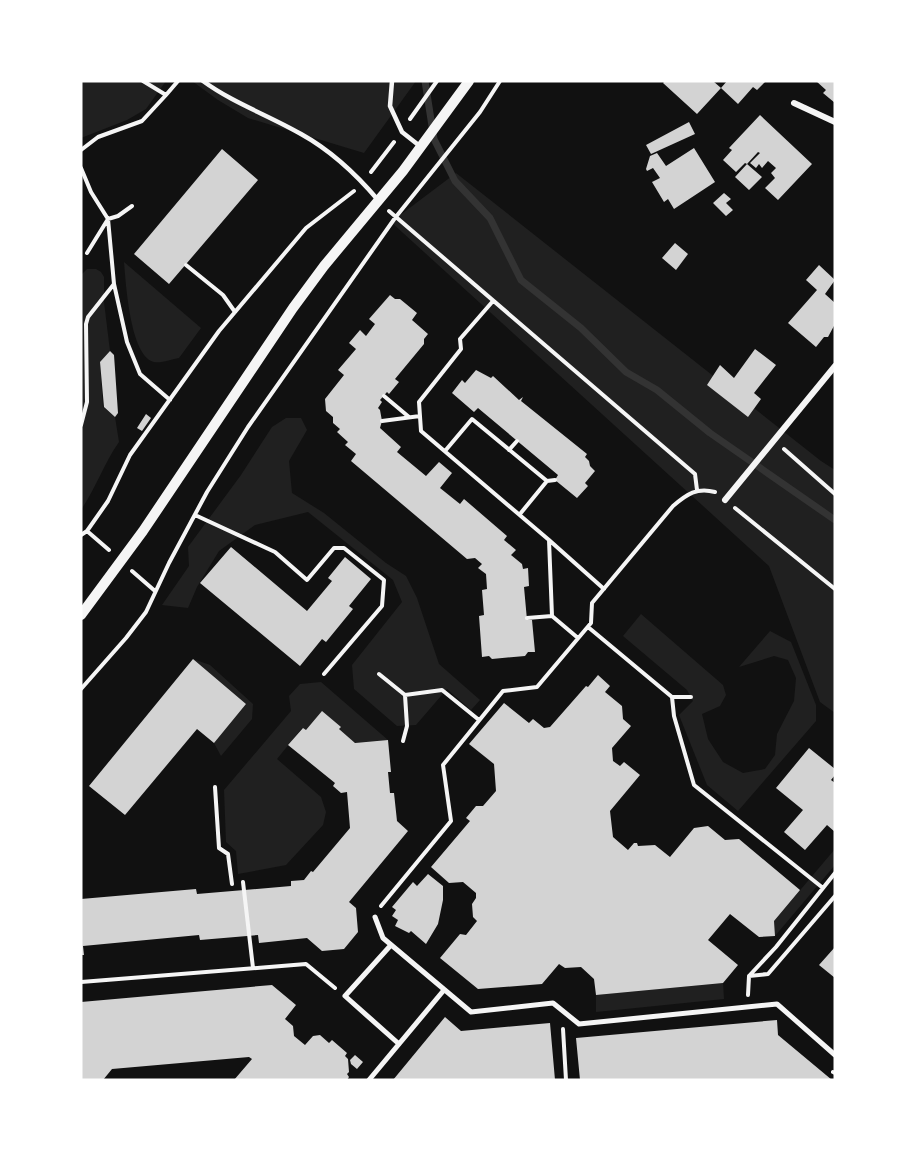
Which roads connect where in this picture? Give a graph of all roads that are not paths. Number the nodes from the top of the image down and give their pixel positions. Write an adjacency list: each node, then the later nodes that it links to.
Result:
1 (203, 81): 7 (lane)
2 (392, 81): 6 (lane)
3 (469, 81): 6 (street)
4 (794, 103): 5 (street)
5 (835, 122)
6 (417, 147): 7 (street)
7 (379, 201): 10 (street)
8 (835, 366): 9 (street)
9 (725, 500)
10 (82, 610)
11 (375, 917): 12 (street)
12 (391, 945): 13 (street); 14 (street)
13 (444, 990): 14 (street); 15 (street)
14 (399, 1044): 16 (street)
15 (835, 1055)
16 (369, 1080)

